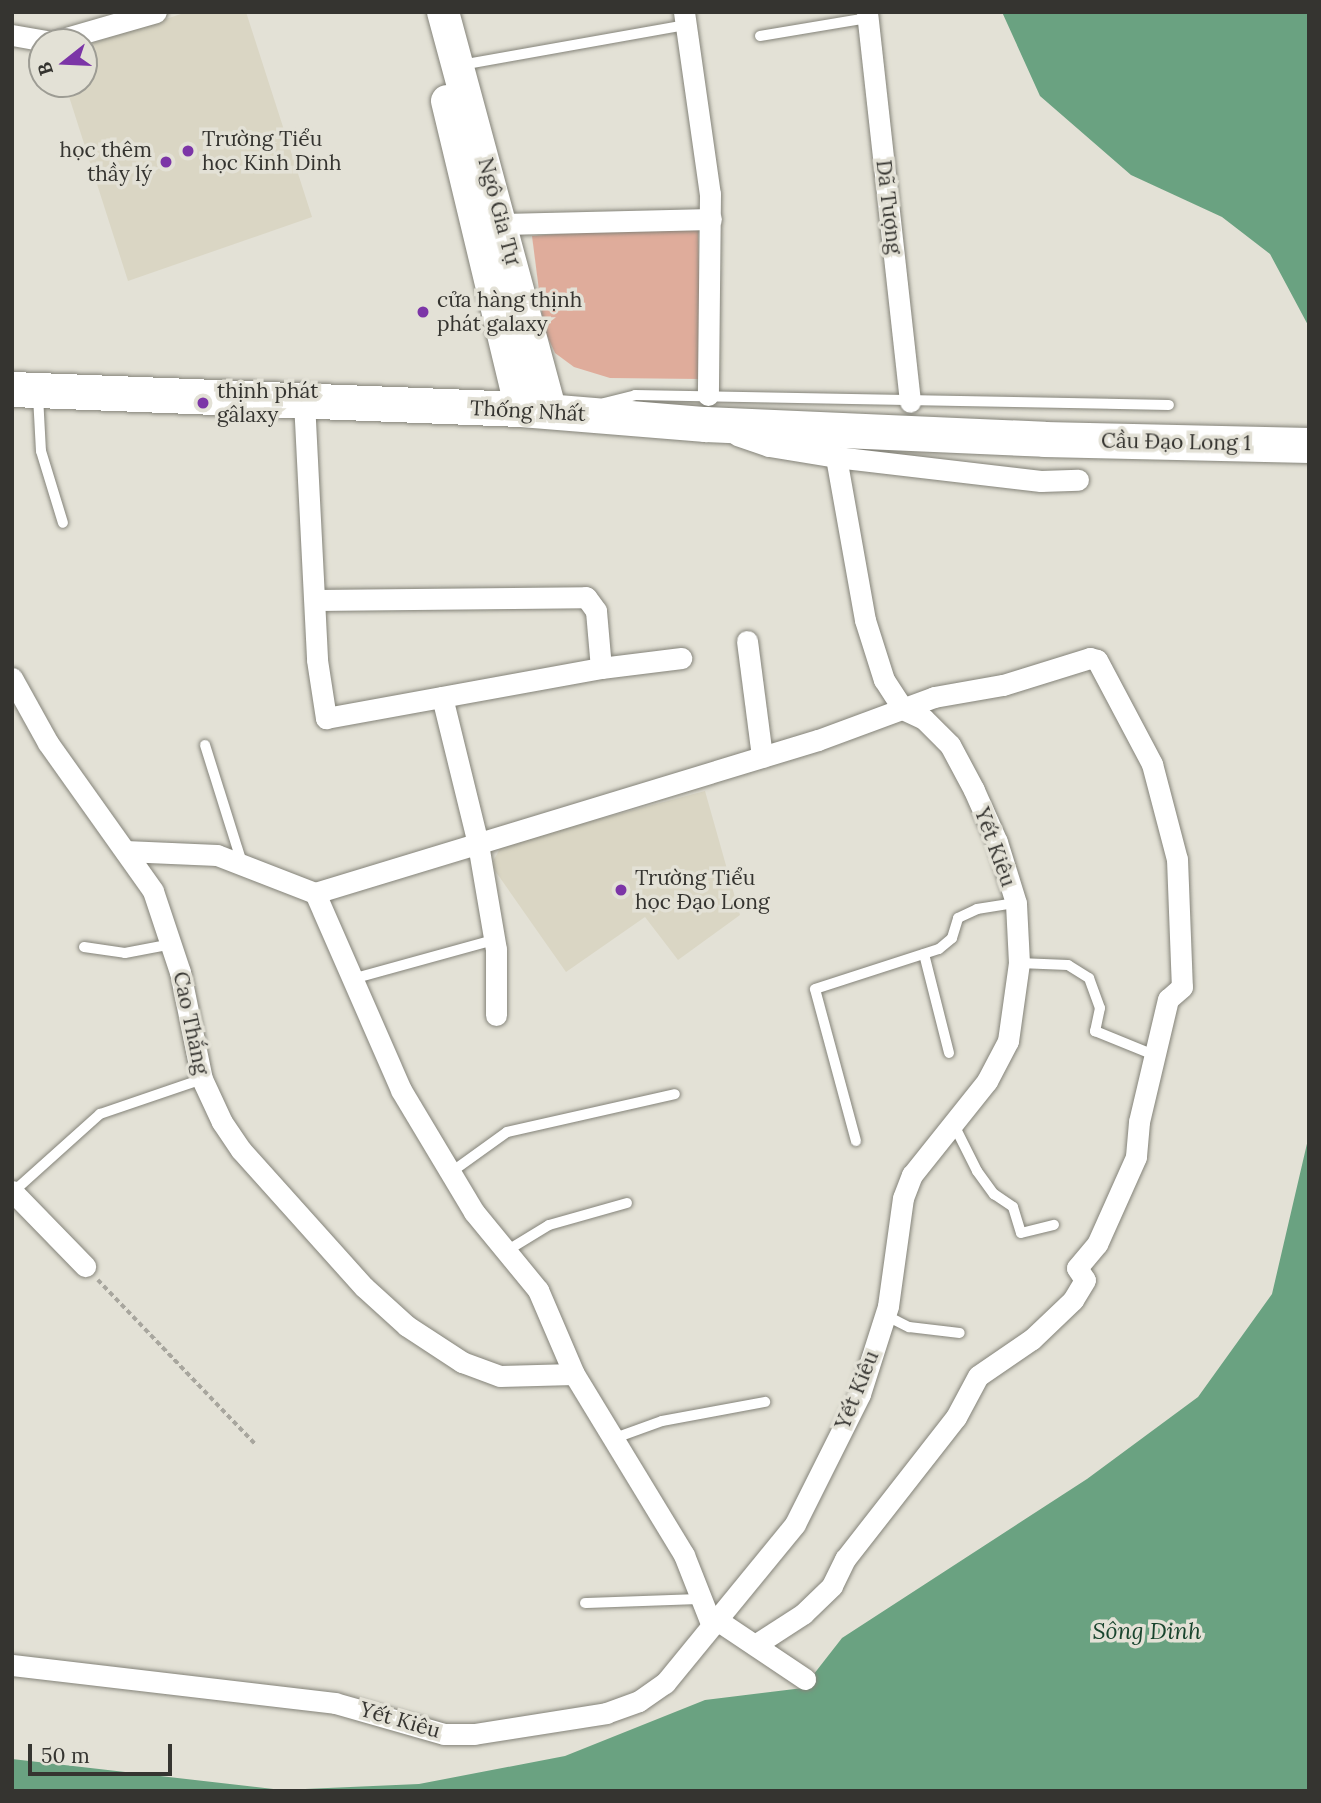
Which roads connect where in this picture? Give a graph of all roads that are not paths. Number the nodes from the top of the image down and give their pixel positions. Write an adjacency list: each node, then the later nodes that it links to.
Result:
1 (156, 12): 6 (street)
2 (422, 12): 9 (main road, Ngô Gia Tự)
3 (443, 12): 8 (main road, Ngô Gia Tự)
4 (867, 15): 7 (lane); 14 (street, Dã Tượng)
5 (685, 19): 8 (lane); 10 (street)
6 (12, 35)
7 (760, 36)
8 (458, 65): 9 (main road, Ngô Gia Tự)
9 (459, 105): 11 (main road, Ngô Gia Tự)
10 (711, 219): 11 (street); 16 (street)
11 (491, 227): 17 (main road, Ngô Gia Tự)
12 (25, 389): 13 (main road, Thống Nhất); 22 (lane)
13 (304, 401): 17 (main road, Thống Nhất); 23 (street)
14 (910, 402): 15 (lane); 16 (lane)
15 (1169, 405)
16 (707, 410): 17 (main road, Thống Nhất); 18 (main road, Thống Nhất); 20 (street)
17 (548, 411)
18 (1044, 439): 19 (main road, Cầu Đạo Long 1)
19 (1309, 445)
20 (836, 457): 21 (street); 30 (street, Yết Kiêu)
21 (1078, 480)
22 (63, 523)
23 (316, 600): 26 (street); 28 (street)
24 (747, 641): 32 (street)
25 (681, 659): 26 (street)
26 (601, 668): 28 (street)
27 (12, 678): 29 (street, Cao Thắng)
28 (442, 697): 33 (street)
29 (19, 707): 34 (street, Cao Thắng)
30 (903, 709): 32 (street); 37 (street, Yết Kiêu); 46 (street)
31 (205, 746): 35 (lane)
32 (762, 757): 33 (street)
33 (478, 844): 36 (street); 38 (street)
34 (124, 851): 35 (street); 39 (street, Cao Thắng)
35 (243, 866): 36 (street)
36 (315, 893): 43 (street)
37 (1016, 903): 41 (lane); 42 (street, Yết Kiêu)
38 (494, 940): 43 (lane); 44 (street)
39 (172, 944): 40 (lane); 47 (street, Cao Thắng)
40 (84, 947)
41 (924, 954): 45 (lane); 50 (lane)
42 (1018, 963): 46 (lane); 49 (street, Yết Kiêu)
43 (352, 979): 51 (street)
44 (496, 1015)
45 (949, 1053)
46 (1154, 1055): 65 (street)
47 (202, 1079): 52 (lane); 59 (street, Cao Thắng)
48 (675, 1094): 51 (lane)
49 (953, 1124): 54 (lane); 57 (street, Yết Kiêu)
50 (856, 1141)
51 (450, 1172): 55 (street)
52 (13, 1192): 56 (street)
53 (627, 1203): 55 (lane)
54 (1054, 1225)
55 (508, 1250): 59 (street)
56 (85, 1266)
57 (885, 1315): 58 (lane); 64 (street, Yết Kiêu)
58 (960, 1333)
59 (575, 1374): 61 (street)
60 (765, 1402): 61 (lane)
61 (615, 1438): 62 (street)
62 (701, 1599): 63 (lane); 64 (street)
63 (585, 1603)
64 (715, 1623): 65 (street); 66 (street, Yết Kiêu)
65 (755, 1645): 67 (street)
66 (12, 1665)
67 (805, 1679)

